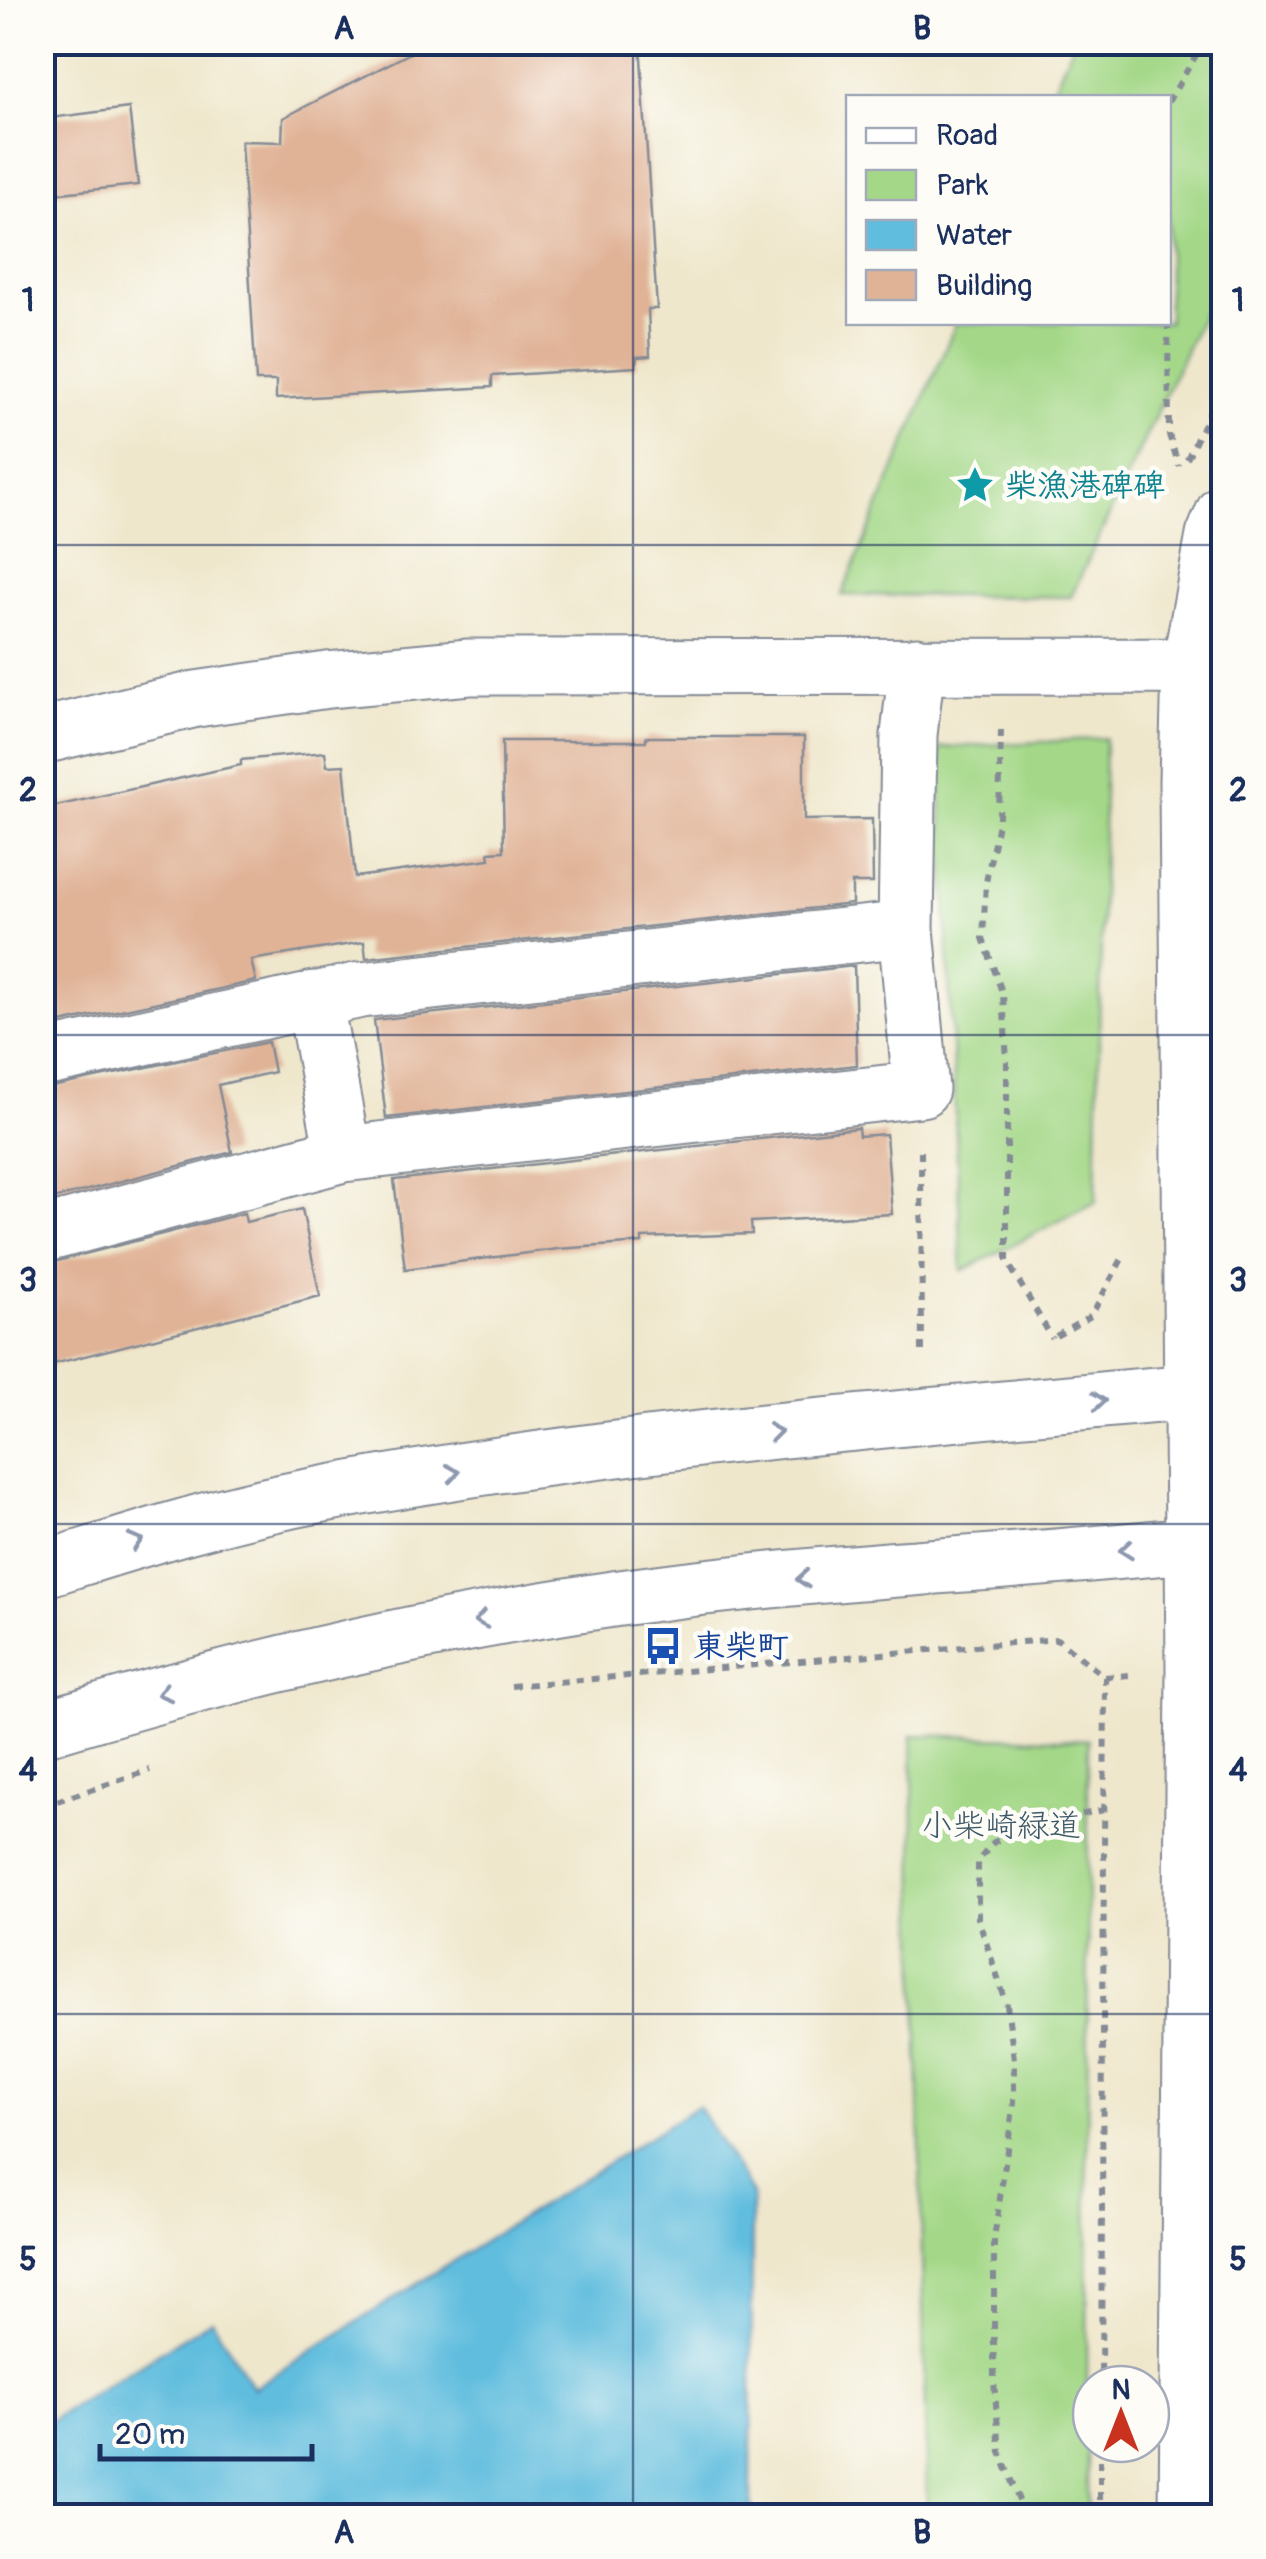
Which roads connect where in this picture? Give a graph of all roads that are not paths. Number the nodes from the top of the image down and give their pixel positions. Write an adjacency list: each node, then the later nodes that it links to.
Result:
1 (1224, 512): 3 (street)
2 (917, 665): 3 (street); 4 (street); 5 (street)
3 (1206, 666): 10 (street)
4 (42, 736)
5 (906, 929): 6 (street); 8 (street)
6 (314, 999): 7 (street); 8 (street)
7 (42, 1059)
8 (344, 1154): 9 (street)
9 (42, 1235)
10 (1208, 1390): 11 (street); 12 (street, one-way to 10)
11 (1208, 1542): 13 (street, one-way to 13); 14 (street)
12 (42, 1570)
13 (42, 1729)
14 (1187, 2516)

